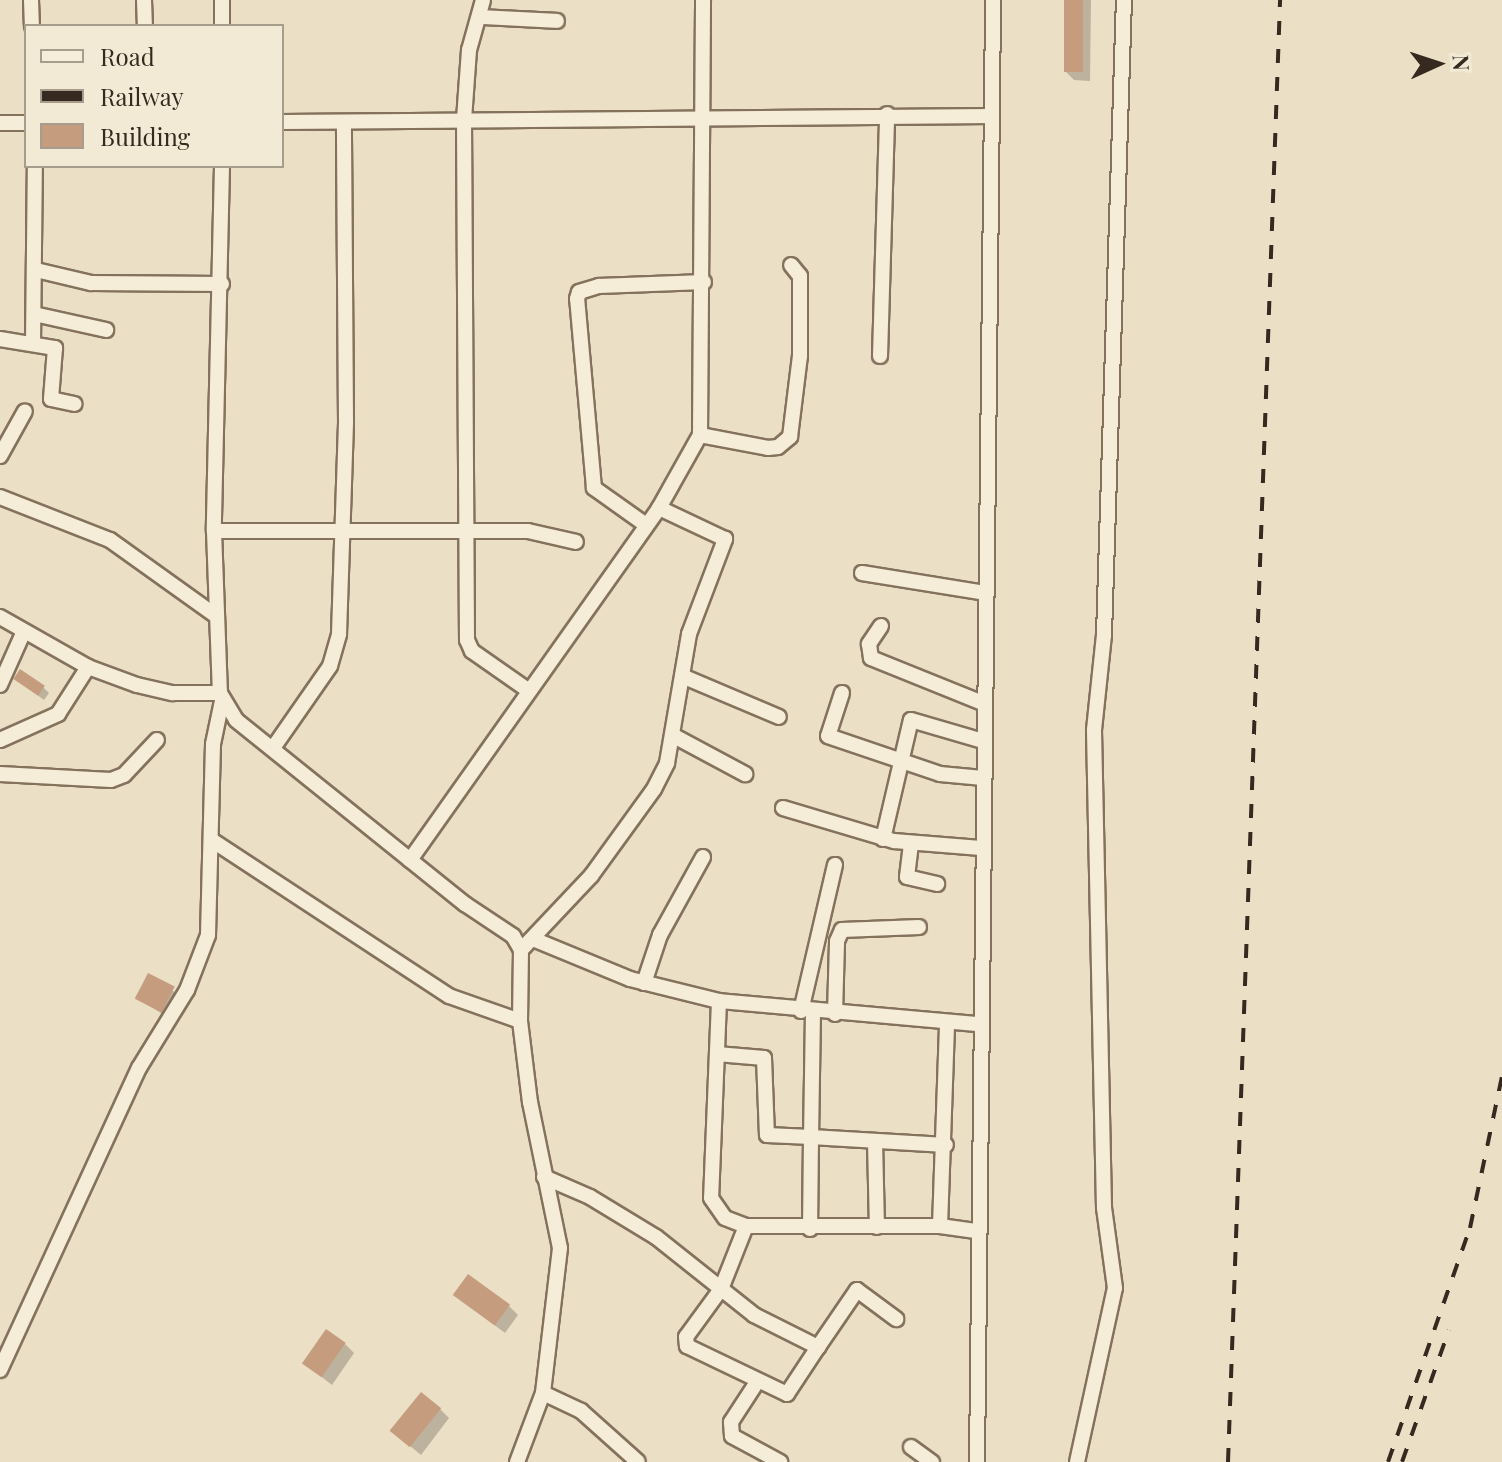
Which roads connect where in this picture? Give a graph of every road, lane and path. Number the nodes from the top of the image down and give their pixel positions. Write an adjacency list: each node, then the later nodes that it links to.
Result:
1 (31, 0): 10 (street)
2 (144, 0): 11 (street)
3 (222, 0): 12 (street)
4 (483, 0): 8 (street)
5 (703, 0): 14 (street)
6 (993, 0): 15 (street)
7 (1124, 0): 106 (street)
8 (481, 17): 9 (street); 16 (street)
9 (557, 21)
10 (32, 24)
11 (145, 24)
12 (222, 24)
13 (887, 114): 14 (street); 15 (street); 31 (street)
14 (702, 115): 16 (street); 25 (street)
15 (992, 116): 44 (street)
16 (464, 120): 18 (street); 41 (street)
17 (284, 122): 18 (street)
18 (344, 122): 40 (street)
19 (0, 123): 20 (street)
20 (24, 123)
21 (35, 168): 24 (street)
22 (222, 168): 26 (street)
23 (791, 265): 34 (street)
24 (36, 270): 26 (street); 27 (street)
25 (704, 282): 34 (street); 38 (street)
26 (222, 284): 39 (street)
27 (34, 314): 28 (street); 30 (street)
28 (106, 330)
29 (0, 339): 30 (street)
30 (33, 344): 32 (street)
31 (880, 356)
32 (74, 404)
33 (25, 411): 35 (street)
34 (700, 435): 37 (street)
35 (0, 456)
36 (0, 497): 45 (street)
37 (659, 508): 38 (street); 50 (street)
38 (646, 525): 52 (street)
39 (214, 531): 40 (street); 45 (street)
40 (345, 531): 41 (street); 61 (street)
41 (467, 532): 42 (street); 52 (street)
42 (576, 542)
43 (862, 573): 44 (street)
44 (986, 593): 55 (street)
45 (216, 616): 54 (street)
46 (0, 617): 48 (street)
47 (881, 626): 55 (street)
48 (24, 631): 49 (street); 51 (street)
49 (88, 667): 54 (street); 58 (street)
50 (682, 676): 56 (street); 57 (street)
51 (0, 685)
52 (528, 690): 72 (street)
53 (842, 693): 62 (street)
54 (221, 697): 61 (street); 68 (street)
55 (985, 704): 60 (street)
56 (779, 717)
57 (674, 736): 64 (street); 76 (street)
58 (1, 738)
59 (157, 740): 63 (street)
60 (983, 741): 62 (street); 65 (street)
61 (273, 748): 72 (street)
62 (900, 760): 65 (street); 67 (street)
63 (0, 774)
64 (745, 774)
65 (983, 778): 70 (street)
66 (783, 808): 67 (street)
67 (883, 839): 69 (street)
68 (213, 841): 81 (street); 97 (street)
69 (911, 844): 70 (street); 74 (street)
70 (981, 848): 83 (street)
71 (703, 857): 77 (street)
72 (410, 860): 76 (street)
73 (835, 865): 79 (street)
74 (937, 884)
75 (919, 927): 80 (street)
76 (527, 944): 77 (street); 81 (street)
77 (644, 983): 78 (street)
78 (719, 1001): 79 (street); 84 (street)
79 (807, 1012): 80 (street); 85 (street)
80 (835, 1014): 82 (street)
81 (520, 1021): 88 (street)
82 (947, 1022): 83 (street); 87 (street)
83 (978, 1024): 93 (street)
84 (717, 1054): 85 (street); 89 (street)
85 (811, 1137): 86 (street); 92 (street)
86 (875, 1141): 87 (street); 91 (street)
87 (946, 1145): 90 (street)
88 (544, 1177): 94 (street); 99 (street)
89 (746, 1226): 92 (street); 94 (street)
90 (940, 1226): 91 (street); 93 (street)
91 (877, 1227): 92 (street)
92 (810, 1229)
93 (976, 1231): 105 (street)
94 (721, 1289): 96 (street); 98 (street)
95 (896, 1319): 96 (street)
96 (818, 1347): 98 (street)
97 (0, 1370)
98 (757, 1382): 101 (street)
99 (543, 1393): 102 (street); 103 (street)
100 (911, 1447): 104 (street)
101 (777, 1461)
102 (517, 1462)
103 (638, 1462)
104 (932, 1462)
105 (977, 1462)
106 (1077, 1462)

